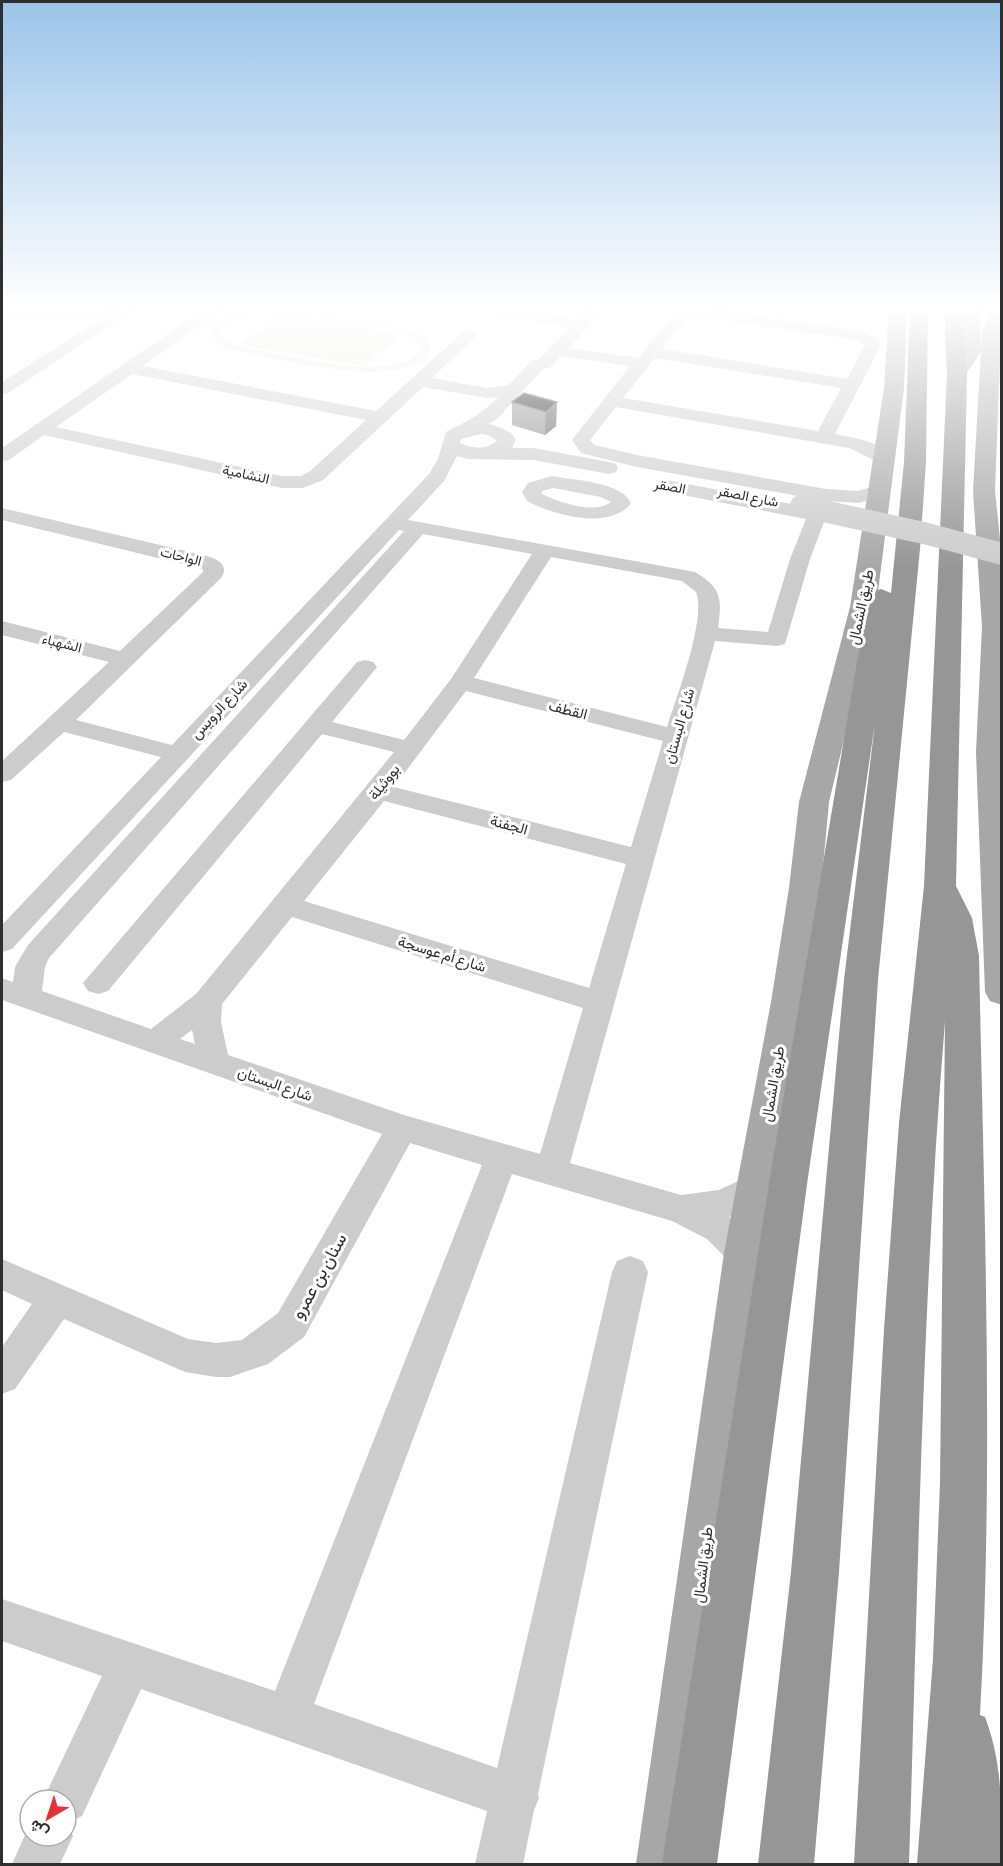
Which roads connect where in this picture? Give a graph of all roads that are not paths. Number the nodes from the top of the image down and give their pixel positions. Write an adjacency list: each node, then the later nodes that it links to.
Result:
1 (89, 395): 16 (street)
2 (267, 395): 15 (street)
3 (403, 395): 15 (street, النشامية)
4 (490, 395): 13 (street)
5 (509, 395): 13 (street)
6 (521, 395): 18 (street)
7 (616, 395): 12 (street)
8 (848, 395): 19 (street)
9 (893, 395): 24 (main road, طريق الشمال)
10 (917, 395): 33 (highway, طريق الشمال)
11 (977, 395): 52 (highway)
12 (612, 401): 19 (street); 27 (street, الصقر)
13 (501, 403): 17 (street)
14 (994, 403): 28 (main road)
15 (380, 417): 16 (street, النشامية)
16 (40, 429): 23 (street)
17 (469, 429): 18 (street, شارع الصقر); 20 (street)
18 (504, 436): 21 (street, شارع الرويس); 29 (street, شارع الصقر)
19 (830, 439): 24 (street)
20 (450, 446): 21 (street, شارع الصقر); 25 (street, شارع الرويس)
21 (485, 454): 22 (street, شارع الصقر); 25 (street, شارع الرويس)
22 (534, 454): 29 (street, شارع الصقر); 29 (street, الصقر)
23 (2, 456)
24 (884, 458): 26 (main road, طريق الشمال)
25 (437, 477): 31 (street, شارع الرويس)
26 (879, 491): 27 (street, الصقر); 33 (main road, طريق الشمال)
27 (844, 498): 29 (street)
28 (993, 499): 37 (main road)
29 (813, 510): 33 (street, الصقر); 34 (street, شارع الصقر); 36 (street, شارع الصقر, bridge); 39 (street)
30 (2, 514): 40 (street, الواحات)
31 (393, 523): 32 (street, شارع البستان); 47 (street, شارع الرويس)
32 (418, 528): 35 (street, شارع البستان); 59 (street)
33 (892, 534): 49 (highway); 53 (main road, طريق الشمال); 85 (highway, طريق الشمال)
34 (1002, 548)
35 (545, 550): 39 (street, شارع البستان); 42 (street, بووثيلة)
36 (1002, 554)
37 (998, 620): 55 (main road)
38 (2, 628): 40 (street, الشهباء)
39 (706, 634): 45 (street, شارع البستان)
40 (123, 659): 44 (street, الواحات)
41 (365, 667): 43 (street)
42 (460, 682): 45 (street, القطف); 46 (street, بووثيلة)
43 (321, 719): 46 (street); 57 (street)
44 (59, 723): 47 (street); 48 (street, الواحات)
45 (676, 737): 51 (street, شارع البستان)
46 (415, 742): 50 (street, بووثيلة)
47 (178, 754): 56 (street, شارع الرويس)
48 (2, 774)
49 (854, 774): 53 (main road); 82 (highway)
50 (378, 791): 51 (street, الجفنة); 54 (street, بووثيلة)
51 (641, 859): 61 (street, شارع البستان)
52 (940, 886): 75 (highway); 80 (highway)
53 (805, 888): 67 (main road, طريق الشمال)
54 (286, 905): 60 (street, بووثيلة); 61 (street, شارع أم عوسجة)
55 (999, 909): 58 (main road)
56 (2, 942)
57 (98, 983)
58 (1002, 992)
59 (14, 994): 62 (street, شارع البستان)
60 (207, 1002): 62 (street, بووثيلة); 63 (street)
61 (599, 1002): 66 (street, شارع البستان)
62 (155, 1042): 63 (street, شارع البستان)
63 (214, 1063): 64 (street, شارع البستان)
64 (402, 1128): 65 (street, شارع البستان); 72 (street, سنان بن عمرو)
65 (501, 1158): 66 (street, شارع البستان); 77 (street)
66 (551, 1172): 68 (street, شارع البستان)
67 (755, 1187): 68 (street, شارع البستان); 69 (main road, طريق الشمال)
68 (681, 1209): 69 (street, شارع البستان)
69 (744, 1253): 82 (main road, طريق الشمال)
70 (630, 1272): 79 (street)
71 (2, 1274): 72 (street, سنان بن عمرو)
72 (57, 1299): 73 (street)
73 (2, 1377)
74 (2, 1620): 76 (street)
75 (958, 1659): 86 (highway); 87 (highway)
76 (130, 1665): 77 (street); 78 (street)
77 (287, 1717): 79 (street)
78 (72, 1788)
79 (516, 1798): 84 (street)
80 (882, 1847)
81 (43, 1848): 83 (street)
82 (681, 1859)
83 (36, 1864)
84 (499, 1864)
85 (786, 1864)
86 (945, 1864)
87 (988, 1864)

